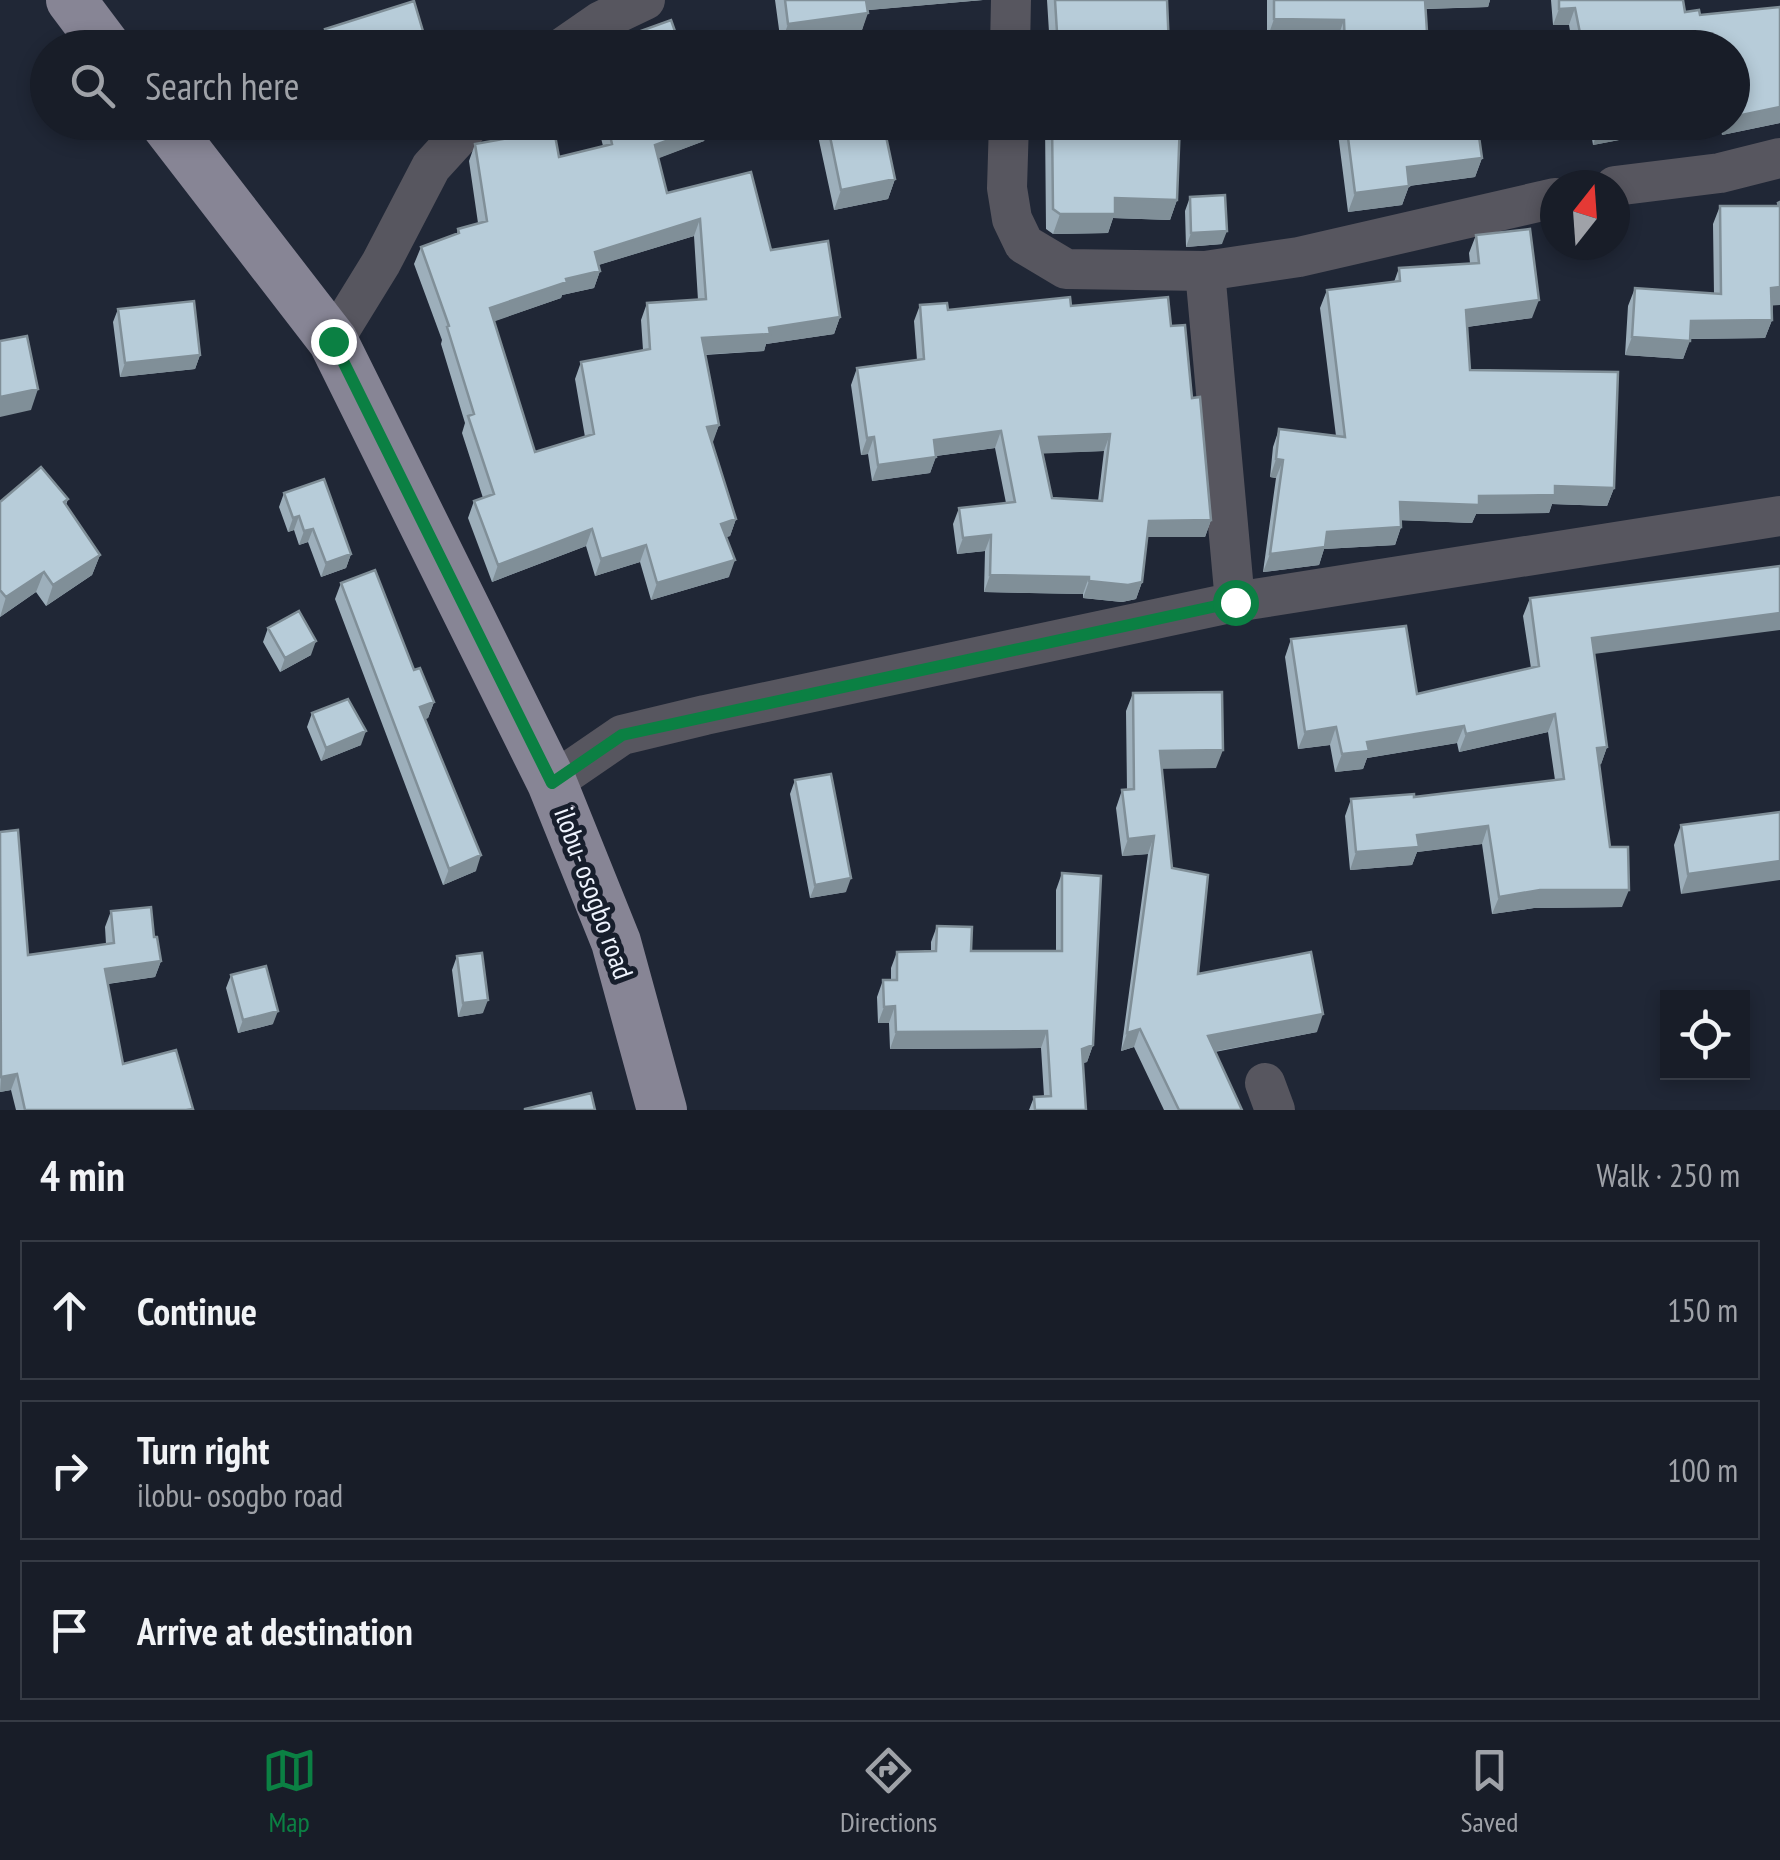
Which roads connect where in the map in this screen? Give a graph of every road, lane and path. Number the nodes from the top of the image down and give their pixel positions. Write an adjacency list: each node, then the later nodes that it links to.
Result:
1 (72, 0): 4 (main road)
2 (644, 0): 5 (street)
3 (1010, 0): 6 (street)
4 (94, 30)
5 (588, 30)
6 (1010, 30)
7 (178, 140): 14 (main road, ilobu- osogbo road)
8 (456, 140): 14 (street)
9 (1008, 140): 13 (street)
10 (1780, 158): 11 (street)
11 (1630, 184)
12 (1540, 201): 13 (street)
13 (1205, 271): 16 (street)
14 (333, 341): 17 (main road, ilobu- osogbo road)
15 (1780, 516): 16 (street)
16 (1235, 602): 17 (street)
17 (552, 783): 18 (main road, ilobu- osogbo road)
18 (662, 1110)

